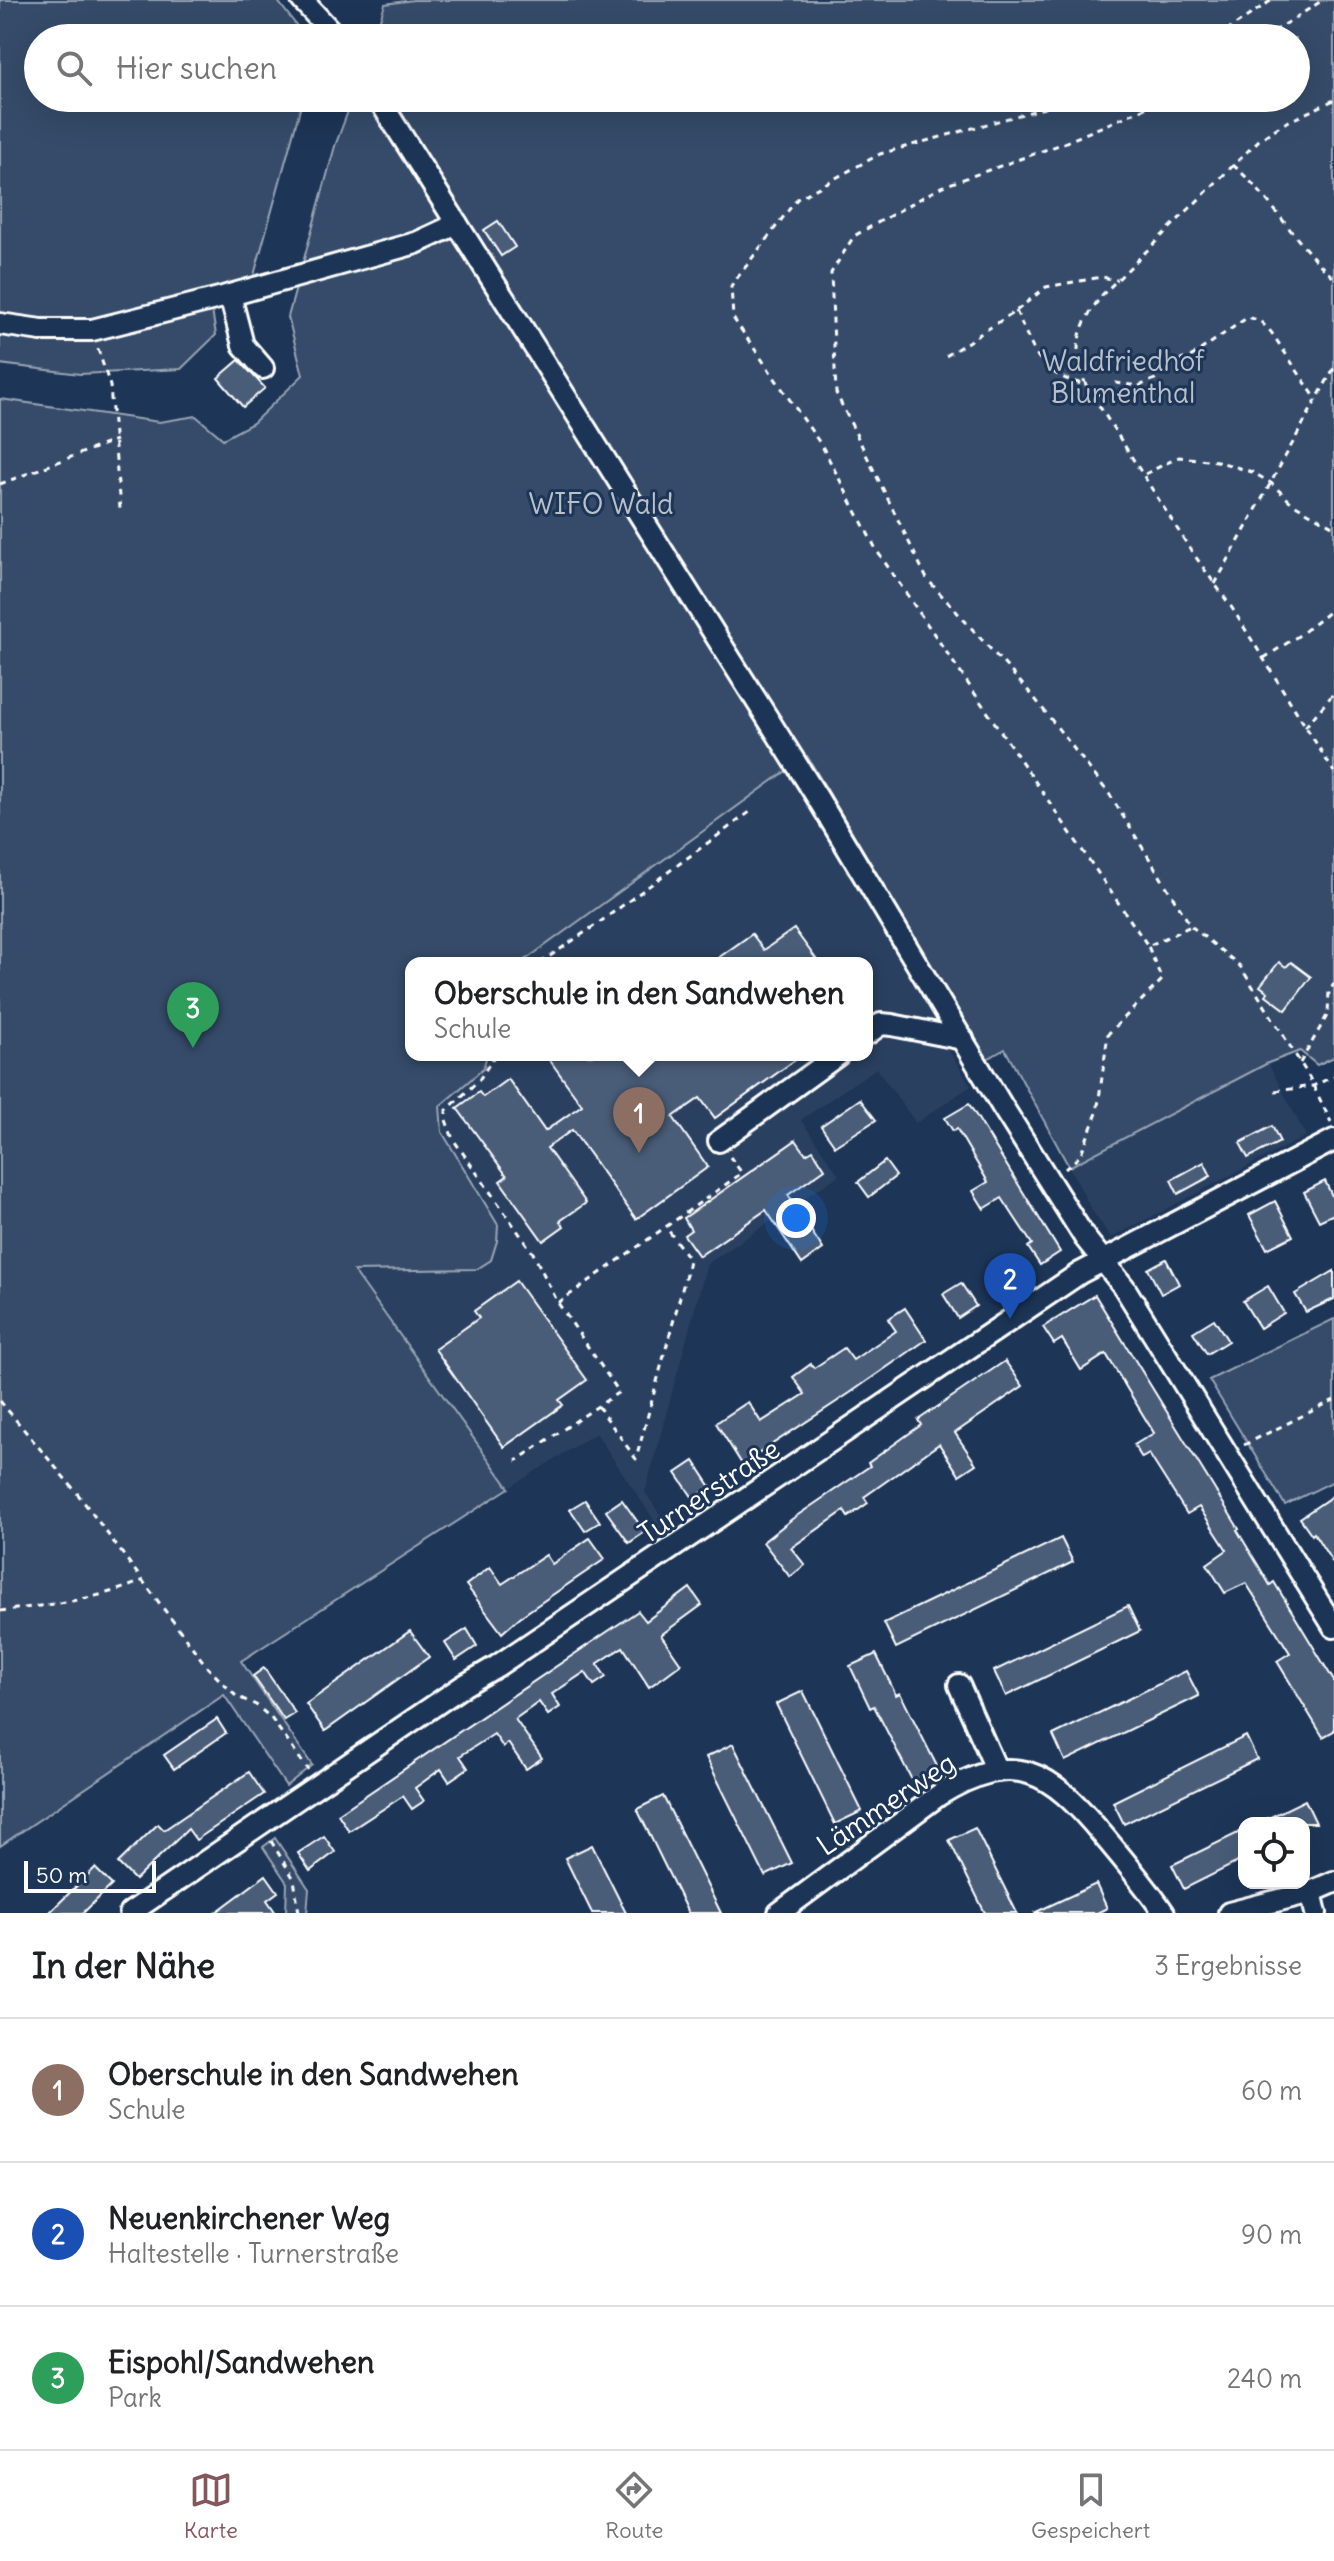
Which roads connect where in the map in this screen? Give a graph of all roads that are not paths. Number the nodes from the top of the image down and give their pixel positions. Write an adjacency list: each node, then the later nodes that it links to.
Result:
1 (302, 0): 2 (street)
2 (324, 24)
3 (387, 112): 4 (street)
4 (457, 224): 5 (street); 9 (street)
5 (230, 295): 6 (street); 7 (street)
6 (0, 324)
7 (263, 368)
8 (873, 1030): 9 (street)
9 (963, 1039): 13 (street)
10 (812, 1062): 12 (street)
11 (1334, 1140): 13 (street, Turnerstraße)
12 (719, 1141)
13 (1102, 1260): 14 (street); 19 (street, Turnerstraße)
14 (1334, 1627)
15 (959, 1685): 16 (street)
16 (997, 1771): 20 (street, Lämmerweg); 21 (street, Lämmerweg)
17 (1334, 1882): 18 (street)
18 (1311, 1892): 22 (street); 23 (street)
19 (130, 1913)
20 (779, 1913)
21 (1164, 1913)
22 (1229, 1913)
23 (1316, 1913)

